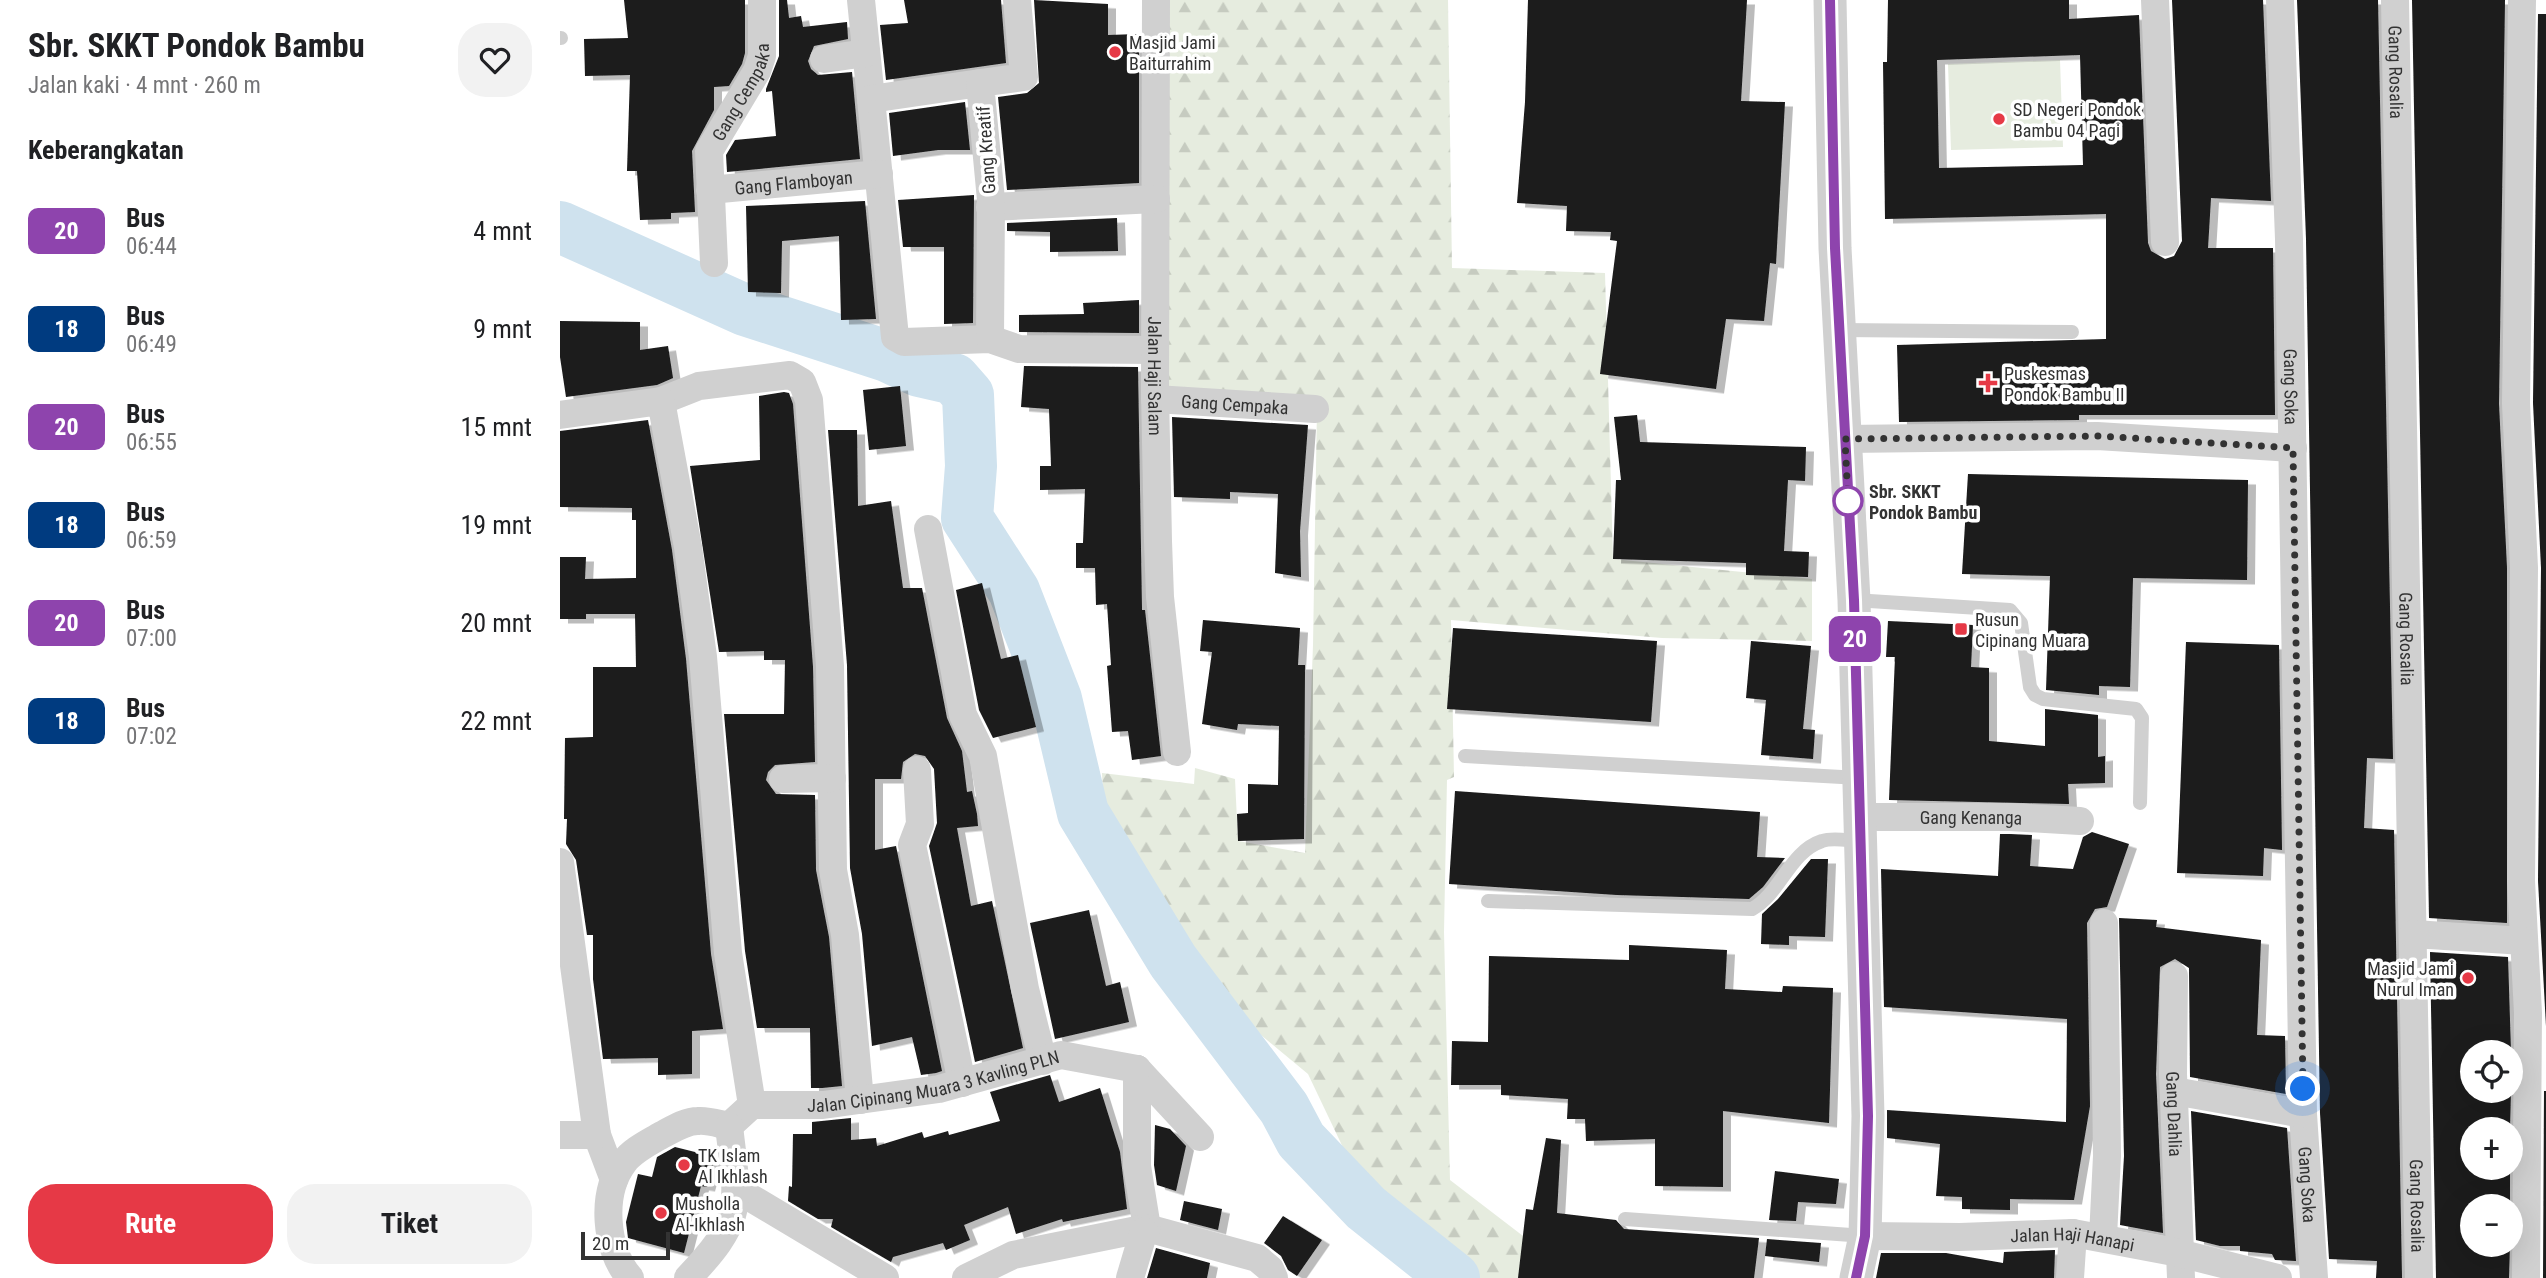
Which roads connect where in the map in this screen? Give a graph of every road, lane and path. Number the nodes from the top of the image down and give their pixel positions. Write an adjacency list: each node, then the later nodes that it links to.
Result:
1 (762, 0): 15 (street, Gang Cempaka)
2 (861, 0): 10 (street)
3 (1017, 0): 12 (street, Gang Kreatif)
4 (1156, 0): 16 (street, Jalan Haji Salam)
5 (1830, 0): 20 (street)
6 (2155, 0): 18 (street)
7 (2280, 0): 29 (street, Gang Soka)
8 (2395, 0): 44 (street, Gang Rosalia)
9 (2522, 0): 45 (street)
10 (866, 53): 11 (street); 13 (street)
11 (824, 59)
12 (980, 83): 13 (street); 17 (street, Gang Kreatif)
13 (871, 99): 14 (street)
14 (879, 174): 15 (street, Gang Flamboyan); 22 (street)
15 (710, 190): 19 (street, Gang Cempaka)
16 (1156, 199): 17 (street); 23 (street, Jalan Haji Salam)
17 (990, 207): 22 (street, Gang Kreatif)
18 (2165, 242)
19 (715, 263)
20 (1840, 330): 21 (lane); 28 (street)
21 (2071, 332)
22 (990, 340): 23 (street)
23 (1155, 350): 24 (street, Jalan Haji Salam)
24 (1155, 399): 26 (street, Gang Cempaka); 32 (street, Jalan Haji Salam)
25 (661, 401): 27 (street); 35 (street); 52 (street)
26 (1315, 409)
27 (560, 415)
28 (1845, 439): 29 (street); 31 (street)
29 (2293, 448): 53 (street, Gang Soka)
30 (928, 530): 47 (street)
31 (1854, 600): 36 (street); 38 (lane)
32 (1177, 752)
33 (1465, 756): 36 (lane)
34 (917, 770): 49 (street)
35 (832, 778): 37 (street); 51 (street)
36 (1860, 778): 40 (street)
37 (783, 779)
38 (2140, 803)
39 (2080, 821): 40 (street, Gang Kenanga)
40 (1861, 829): 42 (lane); 63 (street)
41 (560, 862): 56 (street)
42 (1488, 901)
43 (2104, 923): 64 (street)
44 (2413, 934): 45 (street); 76 (street, Gang Rosalia)
45 (2525, 941): 77 (street)
46 (2174, 976): 50 (street, Gang Dahlia)
47 (1043, 1060): 48 (street, Jalan Cipinang Muara 3 Kavling PLN); 49 (street, Jalan Cipinang Muara 3 Kavling PLN)
48 (1137, 1069): 57 (street); 61 (street)
49 (962, 1083): 51 (street, Jalan Cipinang Muara 3 Kavling PLN)
50 (2174, 1091): 53 (street); 65 (street, Gang Dahlia)
51 (860, 1100): 52 (street, Jalan Cipinang Muara 3 Kavling PLN)
52 (752, 1105): 54 (street)
53 (2303, 1114): 75 (street, Gang Soka)
54 (729, 1126): 58 (street); 59 (street)
55 (560, 1135): 56 (street)
56 (597, 1135): 58 (street)
57 (1200, 1137)
58 (614, 1180): 66 (street)
59 (736, 1189): 67 (street); 68 (street)
60 (1625, 1219): 63 (lane)
61 (1145, 1230): 69 (street); 70 (street); 71 (street)
62 (2073, 1233): 63 (street, Jalan Haji Hanapi); 64 (street, Jalan Haji Hanapi); 73 (street)
63 (1865, 1236): 72 (street)
64 (2103, 1237): 65 (street, Jalan Haji Hanapi)
65 (2180, 1265): 74 (street, Jalan Haji Hanapi)
66 (629, 1278)
67 (688, 1278)
68 (885, 1278)
69 (966, 1278)
70 (1130, 1278)
71 (1274, 1278)
72 (1856, 1278)
73 (2070, 1278)
74 (2278, 1278)
75 (2314, 1278)
76 (2419, 1278)
77 (2526, 1278)

